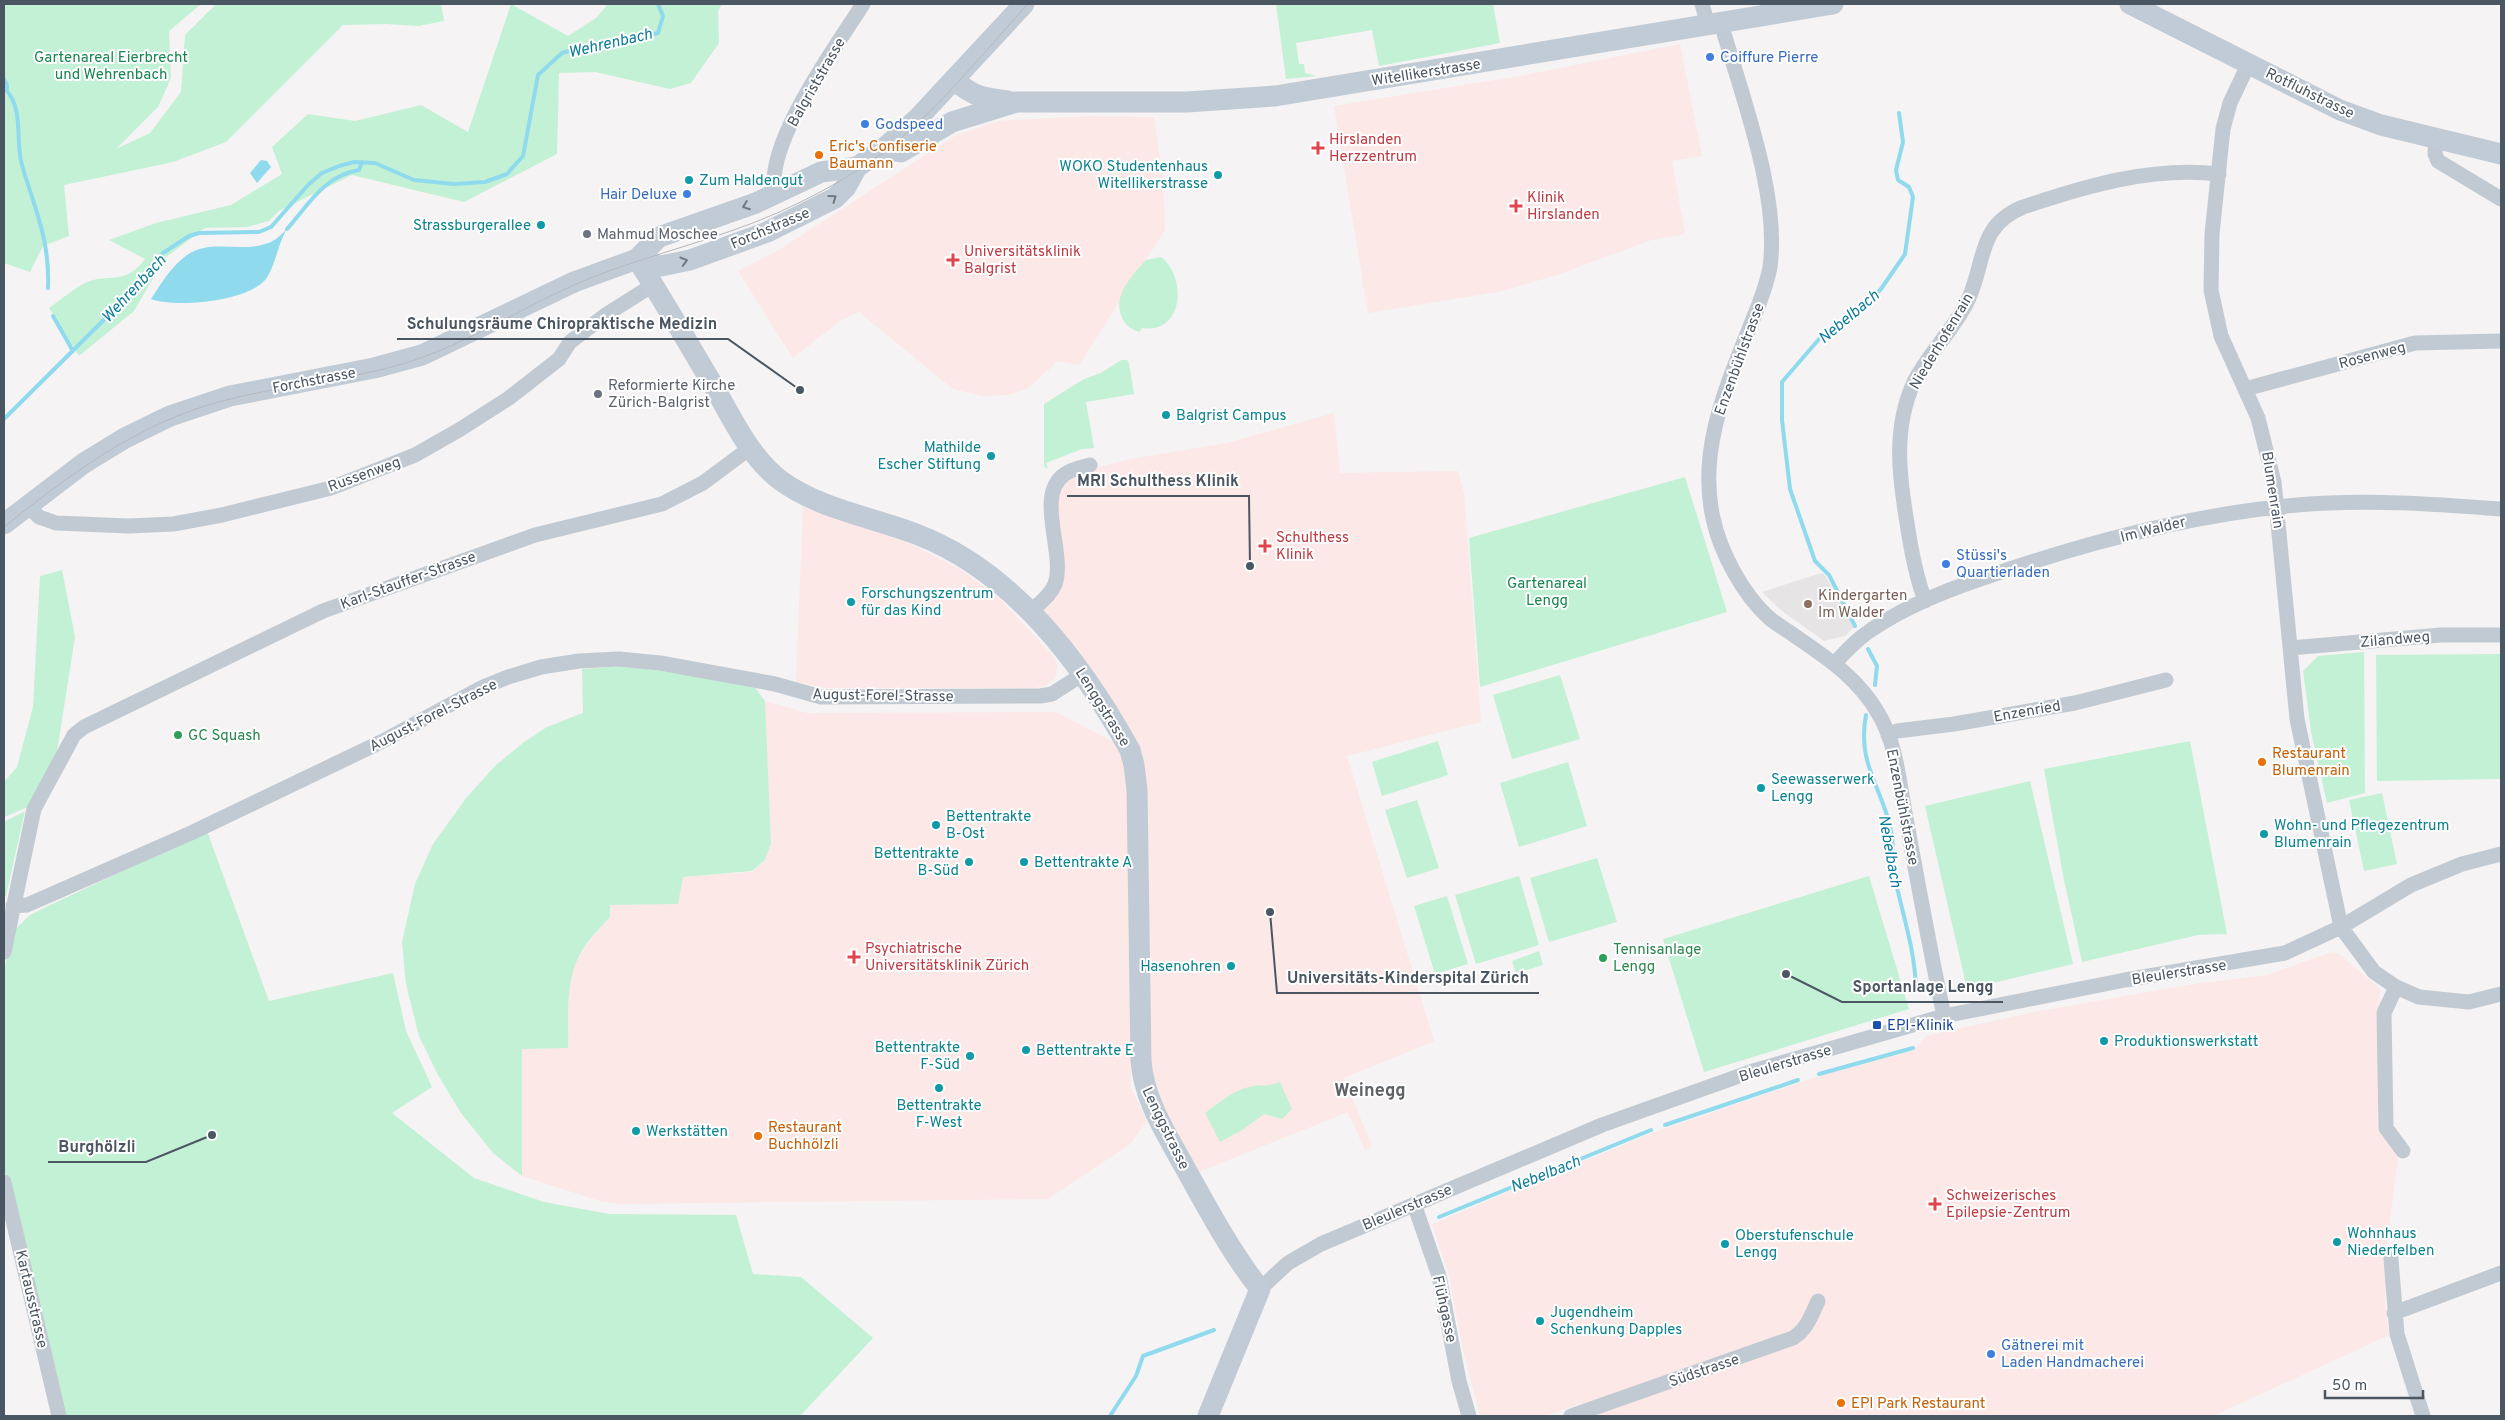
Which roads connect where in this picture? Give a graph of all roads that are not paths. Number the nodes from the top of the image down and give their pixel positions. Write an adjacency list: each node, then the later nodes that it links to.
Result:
1 (863, 4): 16 (street, Balgriststrasse)
2 (1024, 4): 8 (main road, Forchstrasse)
3 (1702, 4): 6 (street, Enzenbühlstrasse)
4 (1833, 4): 6 (main road, Witellikerstrasse)
5 (2130, 4): 7 (main road, Rotfluhstrasse)
6 (1714, 24): 9 (main road, Witellikerstrasse); 32 (street, Enzenbühlstrasse)
7 (2249, 63): 11 (main road, Rotfluhstrasse); 15 (street, Blumenrain)
8 (949, 86): 9 (main road, Witellikerstrasse); 10 (main road); 12 (main road, Forchstrasse)
9 (1016, 102): 10 (main road, Witellikerstrasse)
10 (972, 115): 12 (main road, Witellikerstrasse)
11 (2436, 139): 13 (main road, Rotfluhstrasse); 17 (street)
12 (882, 149): 14 (main road, Forchstrasse)
13 (2501, 154)
14 (857, 167): 16 (main road, Forchstrasse); 18 (main road, Forchstrasse, one-way to 14)
15 (2219, 174): 21 (street, Blumenrain); 28 (street, Niederhofenrain)
16 (775, 194): 18 (main road, Forchstrasse, one-way to 18)
17 (2501, 198)
18 (637, 259): 19 (main road, Lenggstrasse); 24 (main road, Forchstrasse)
19 (653, 285): 22 (main road, Lenggstrasse); 24 (street, Russenweg)
20 (2501, 341): 21 (street, Rosenweg)
21 (2245, 389): 25 (street, Blumenrain)
22 (750, 448): 29 (main road, Lenggstrasse); 37 (street, Karl-Stauffer-Strasse)
23 (1090, 465): 29 (street)
24 (27, 505): 27 (main road, Forchstrasse)
25 (2278, 508): 26 (street, Im Walder); 28 (street, Im Walder); 31 (street, Blumenrain)
26 (2501, 508)
27 (4, 524)
28 (1925, 601): 32 (street, Im Walder)
29 (1030, 613): 33 (main road, Lenggstrasse)
30 (2501, 635): 31 (street, Zilandweg)
31 (2290, 648): 38 (street, Blumenrain)
32 (1835, 663): 35 (street, Enzenbühlstrasse)
33 (1084, 674): 37 (street, August-Forel-Strasse); 48 (main road, Lenggstrasse)
34 (2166, 680): 35 (street, Enzenried)
35 (1888, 735): 42 (street, Enzenbühlstrasse)
36 (2501, 854): 38 (street, Bleulerstrasse)
37 (13, 906): 39 (street)
38 (2341, 927): 40 (street); 42 (street, Bleulerstrasse)
39 (4, 952)
40 (2396, 987): 41 (street); 43 (street)
41 (2501, 994)
42 (1944, 1016): 45 (street, Bleulerstrasse)
43 (2403, 1151)
44 (4, 1182): 51 (street, Kartausstrasse)
45 (1414, 1204): 48 (street, Bleulerstrasse); 53 (street, Flühgasse)
46 (2391, 1259): 50 (street)
47 (2501, 1274): 50 (street)
48 (1260, 1289): 52 (main road)
49 (1818, 1301): 54 (street, Südstrasse)
50 (2394, 1312): 55 (street)
51 (58, 1416)
52 (1208, 1416)
53 (1469, 1416)
54 (1571, 1416)
55 (2424, 1416)

